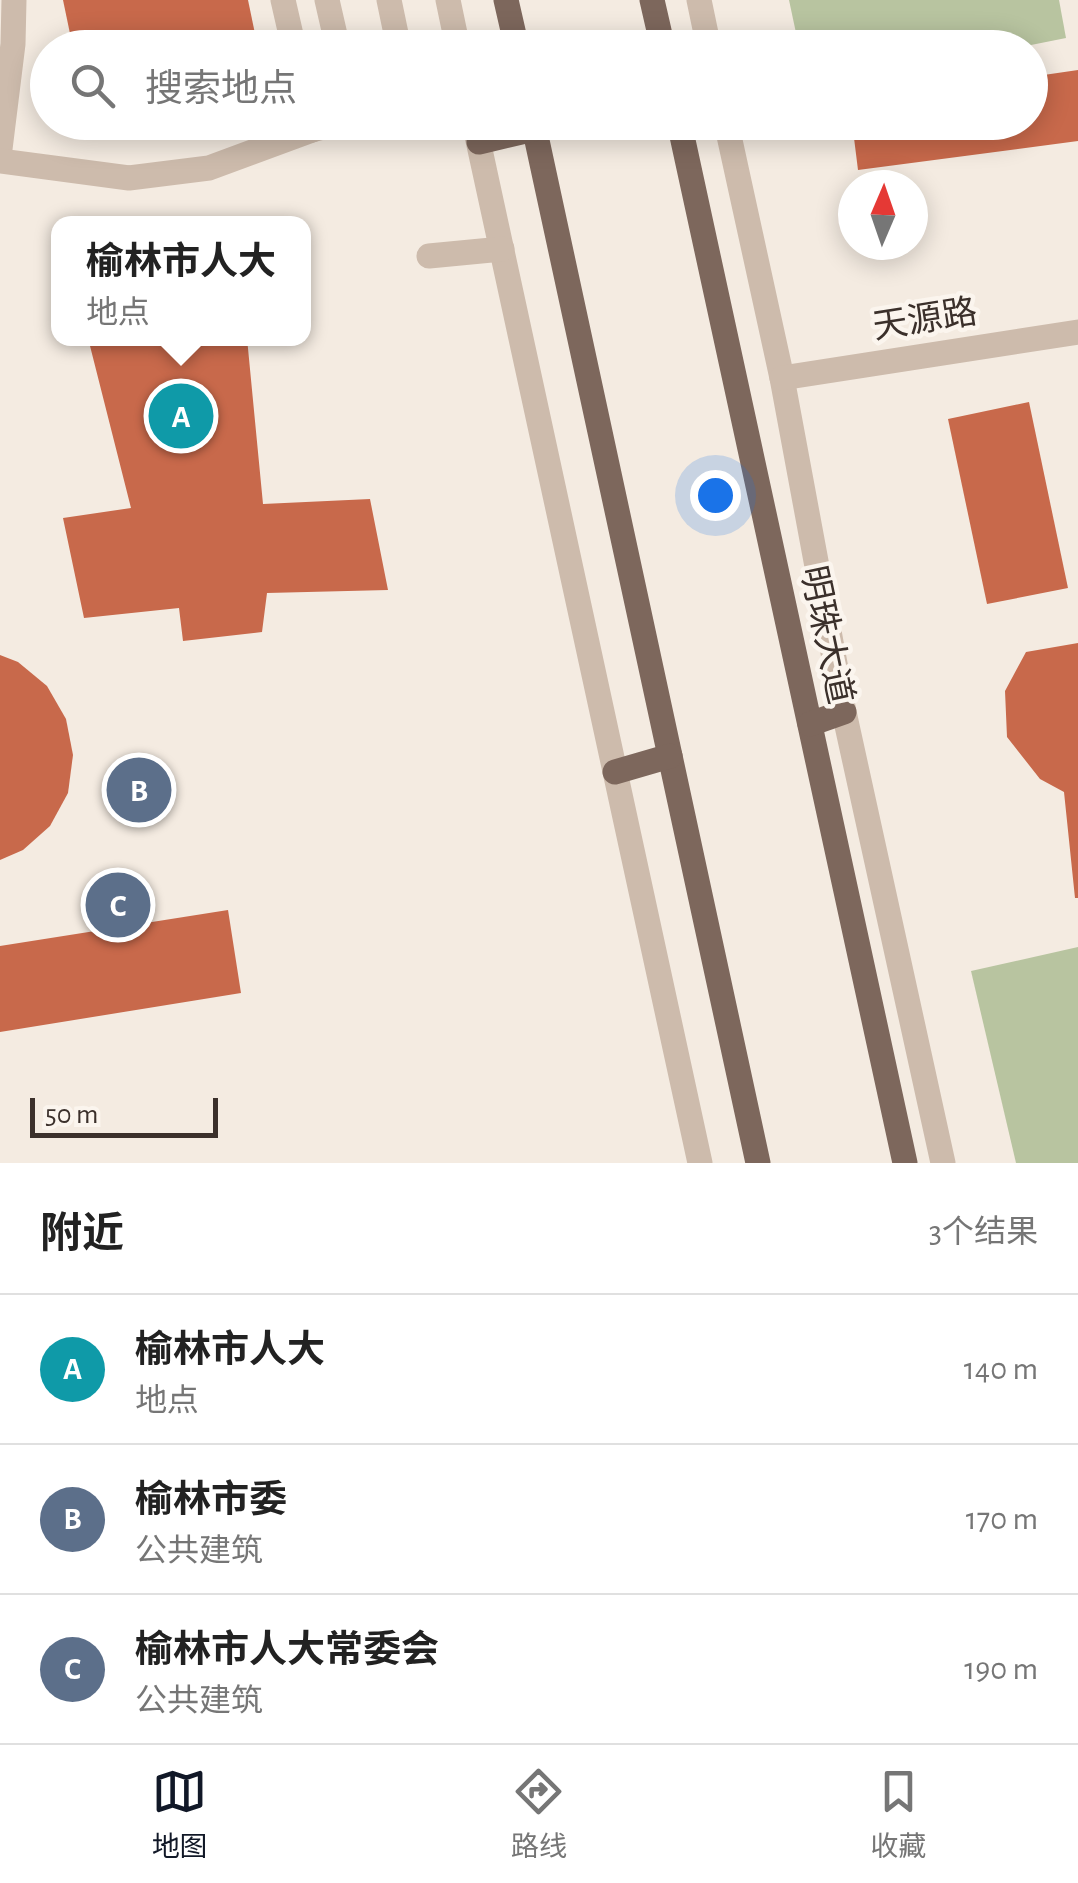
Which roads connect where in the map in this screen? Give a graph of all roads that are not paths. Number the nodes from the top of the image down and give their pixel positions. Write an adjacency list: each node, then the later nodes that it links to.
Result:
1 (14, 0): 21 (street)
2 (283, 0): 9 (street)
3 (328, 0): 10 (street)
4 (389, 0): 11 (street)
5 (448, 0): 12 (street)
6 (506, 0): 13 (main road)
7 (652, 0): 14 (main road)
8 (699, 0): 15 (street)
9 (290, 30)
10 (334, 30)
11 (395, 30)
12 (454, 30)
13 (512, 30)
14 (659, 30)
15 (706, 30)
16 (278, 140): 22 (street)
17 (479, 140): 23 (street)
18 (537, 140): 29 (main road)
19 (683, 140): 28 (main road, 明珠大道)
20 (730, 140): 26 (street)
21 (0, 149)
22 (0, 161)
23 (502, 250): 24 (street); 30 (street)
24 (428, 256)
25 (1078, 332): 26 (street, 天源路)
26 (782, 378): 27 (street)
27 (844, 712): 28 (main road); 34 (street)
28 (810, 724): 33 (main road, 明珠大道)
29 (670, 756): 30 (main road); 32 (main road)
30 (615, 772): 31 (street)
31 (700, 1163)
32 (758, 1163)
33 (905, 1163)
34 (943, 1163)

